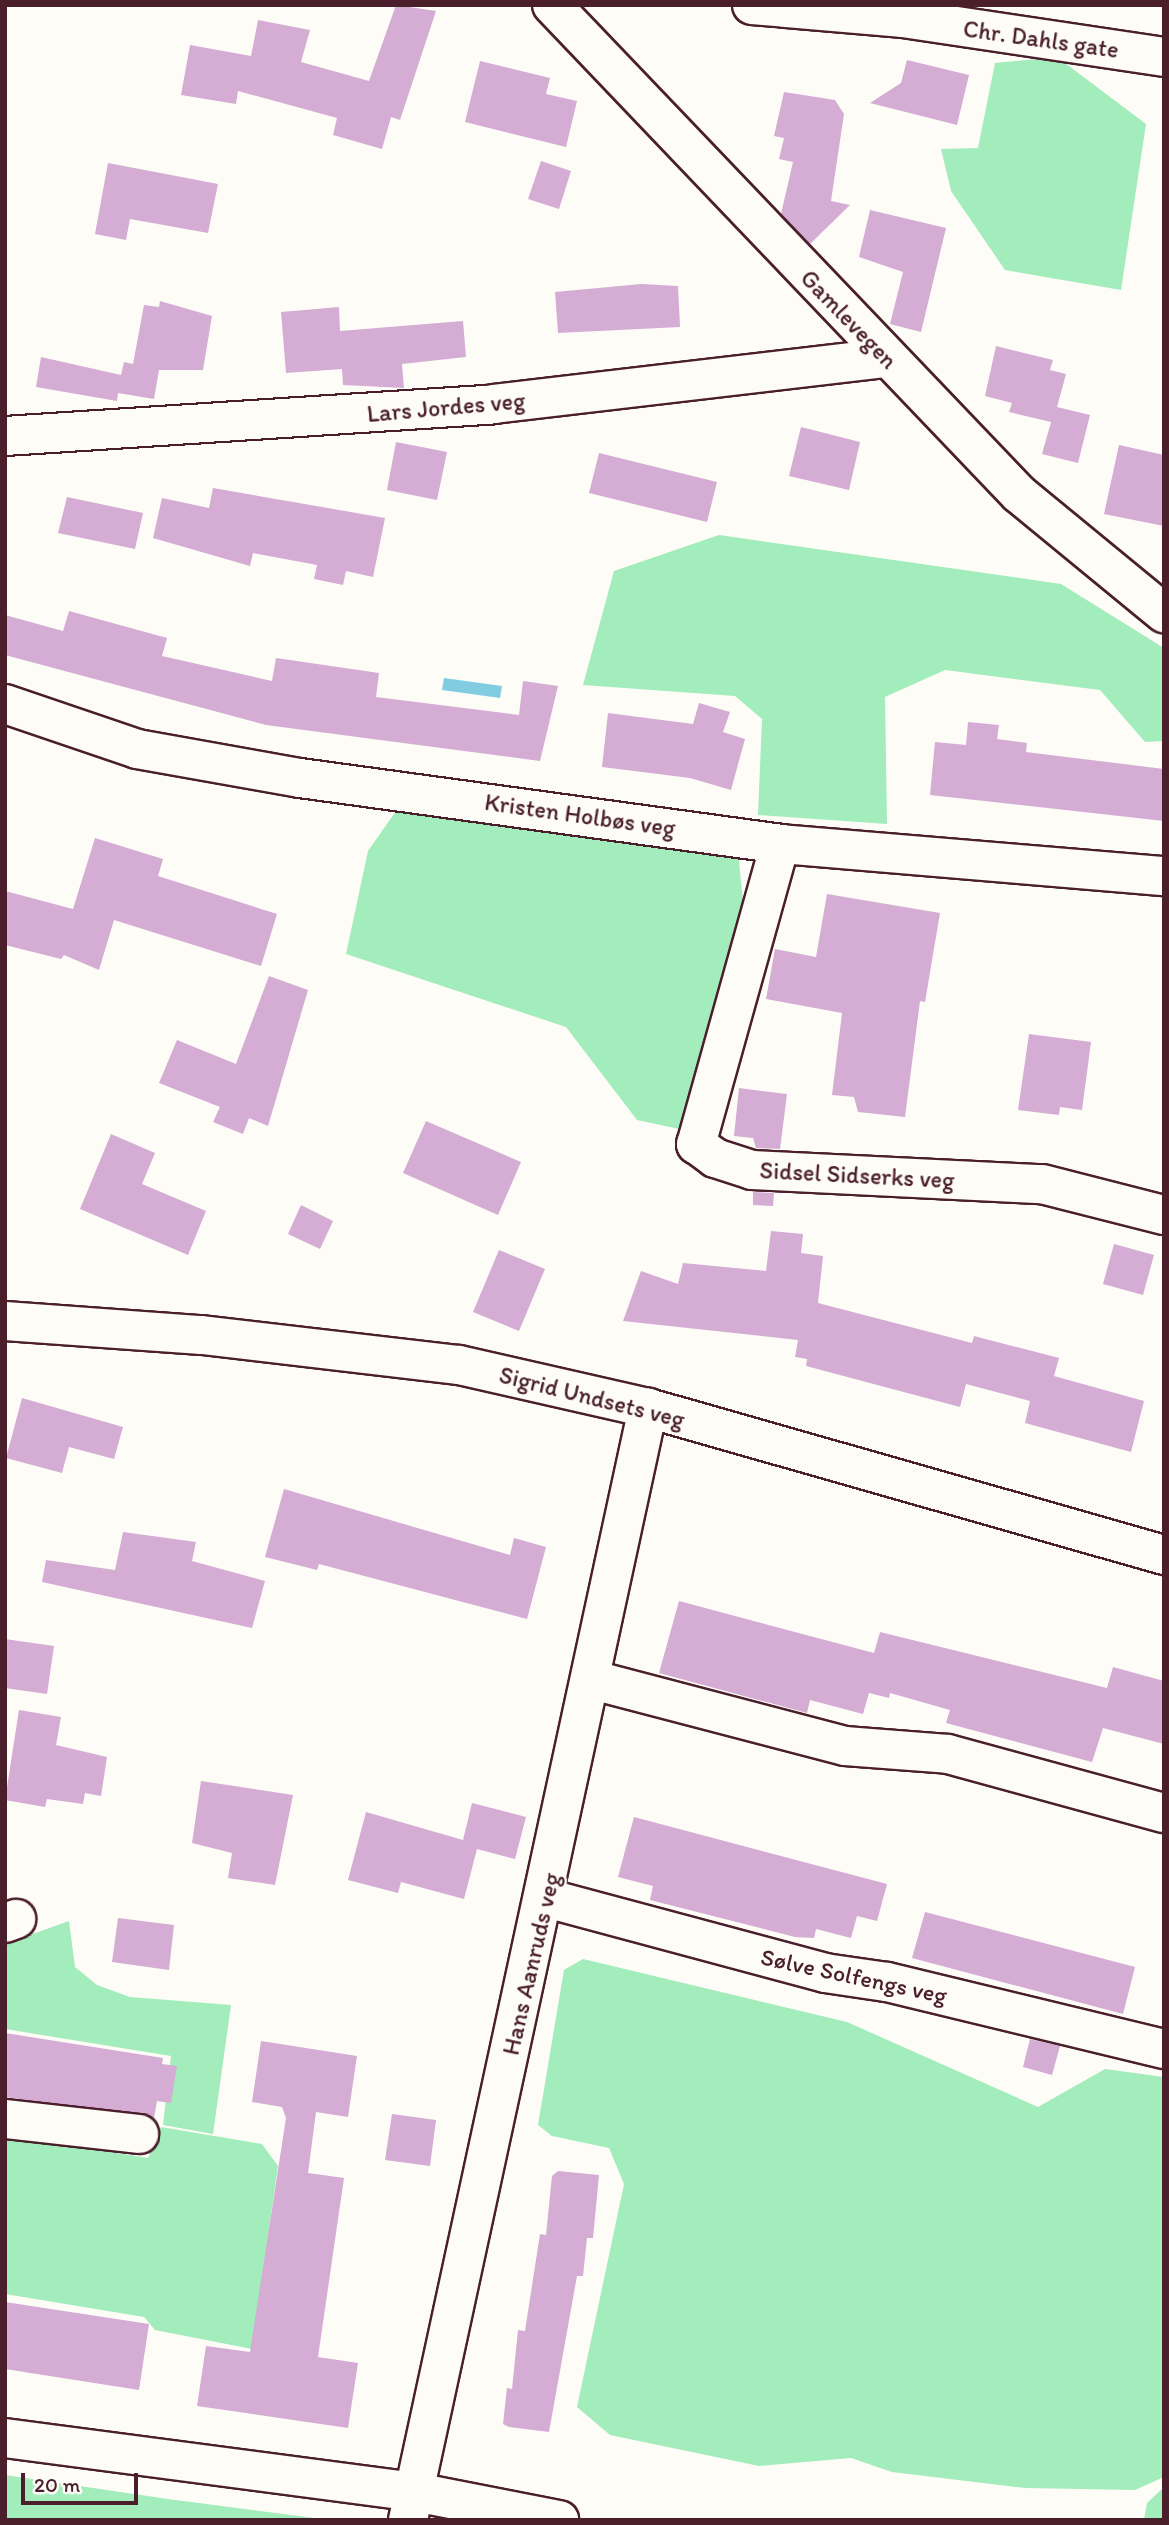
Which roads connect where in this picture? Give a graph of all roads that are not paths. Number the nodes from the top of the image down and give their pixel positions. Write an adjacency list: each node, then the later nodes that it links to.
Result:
1 (552, 5): 4 (street, Gamlevegen)
2 (752, 5): 3 (street, Chr. Dahls gate)
3 (1164, 57)
4 (886, 358): 5 (street, Lars Jordes veg); 6 (street, Gamlevegen)
5 (5, 436)
6 (1164, 612)
7 (5, 704): 8 (street, Kristen Holbøs veg)
8 (780, 844): 9 (street, Kristen Holbøs veg); 10 (street, Sidsel Sidserks veg)
9 (1164, 876)
10 (1164, 1215)
11 (5, 1321): 12 (street, Sigrid Undsets veg)
12 (648, 1408): 13 (street, Sigrid Undsets veg); 14 (street, Hans Aanruds veg)
13 (1164, 1555)
14 (593, 1680): 15 (street); 16 (street, Hans Aanruds veg)
15 (1164, 1814)
16 (546, 1898): 17 (street, Sølve Solfengs veg); 21 (street, Hans Aanruds veg)
17 (1164, 2049)
18 (5, 2119): 19 (street)
19 (139, 2134)
20 (5, 2438): 21 (street)
21 (411, 2506): 22 (street)
22 (559, 2520)

